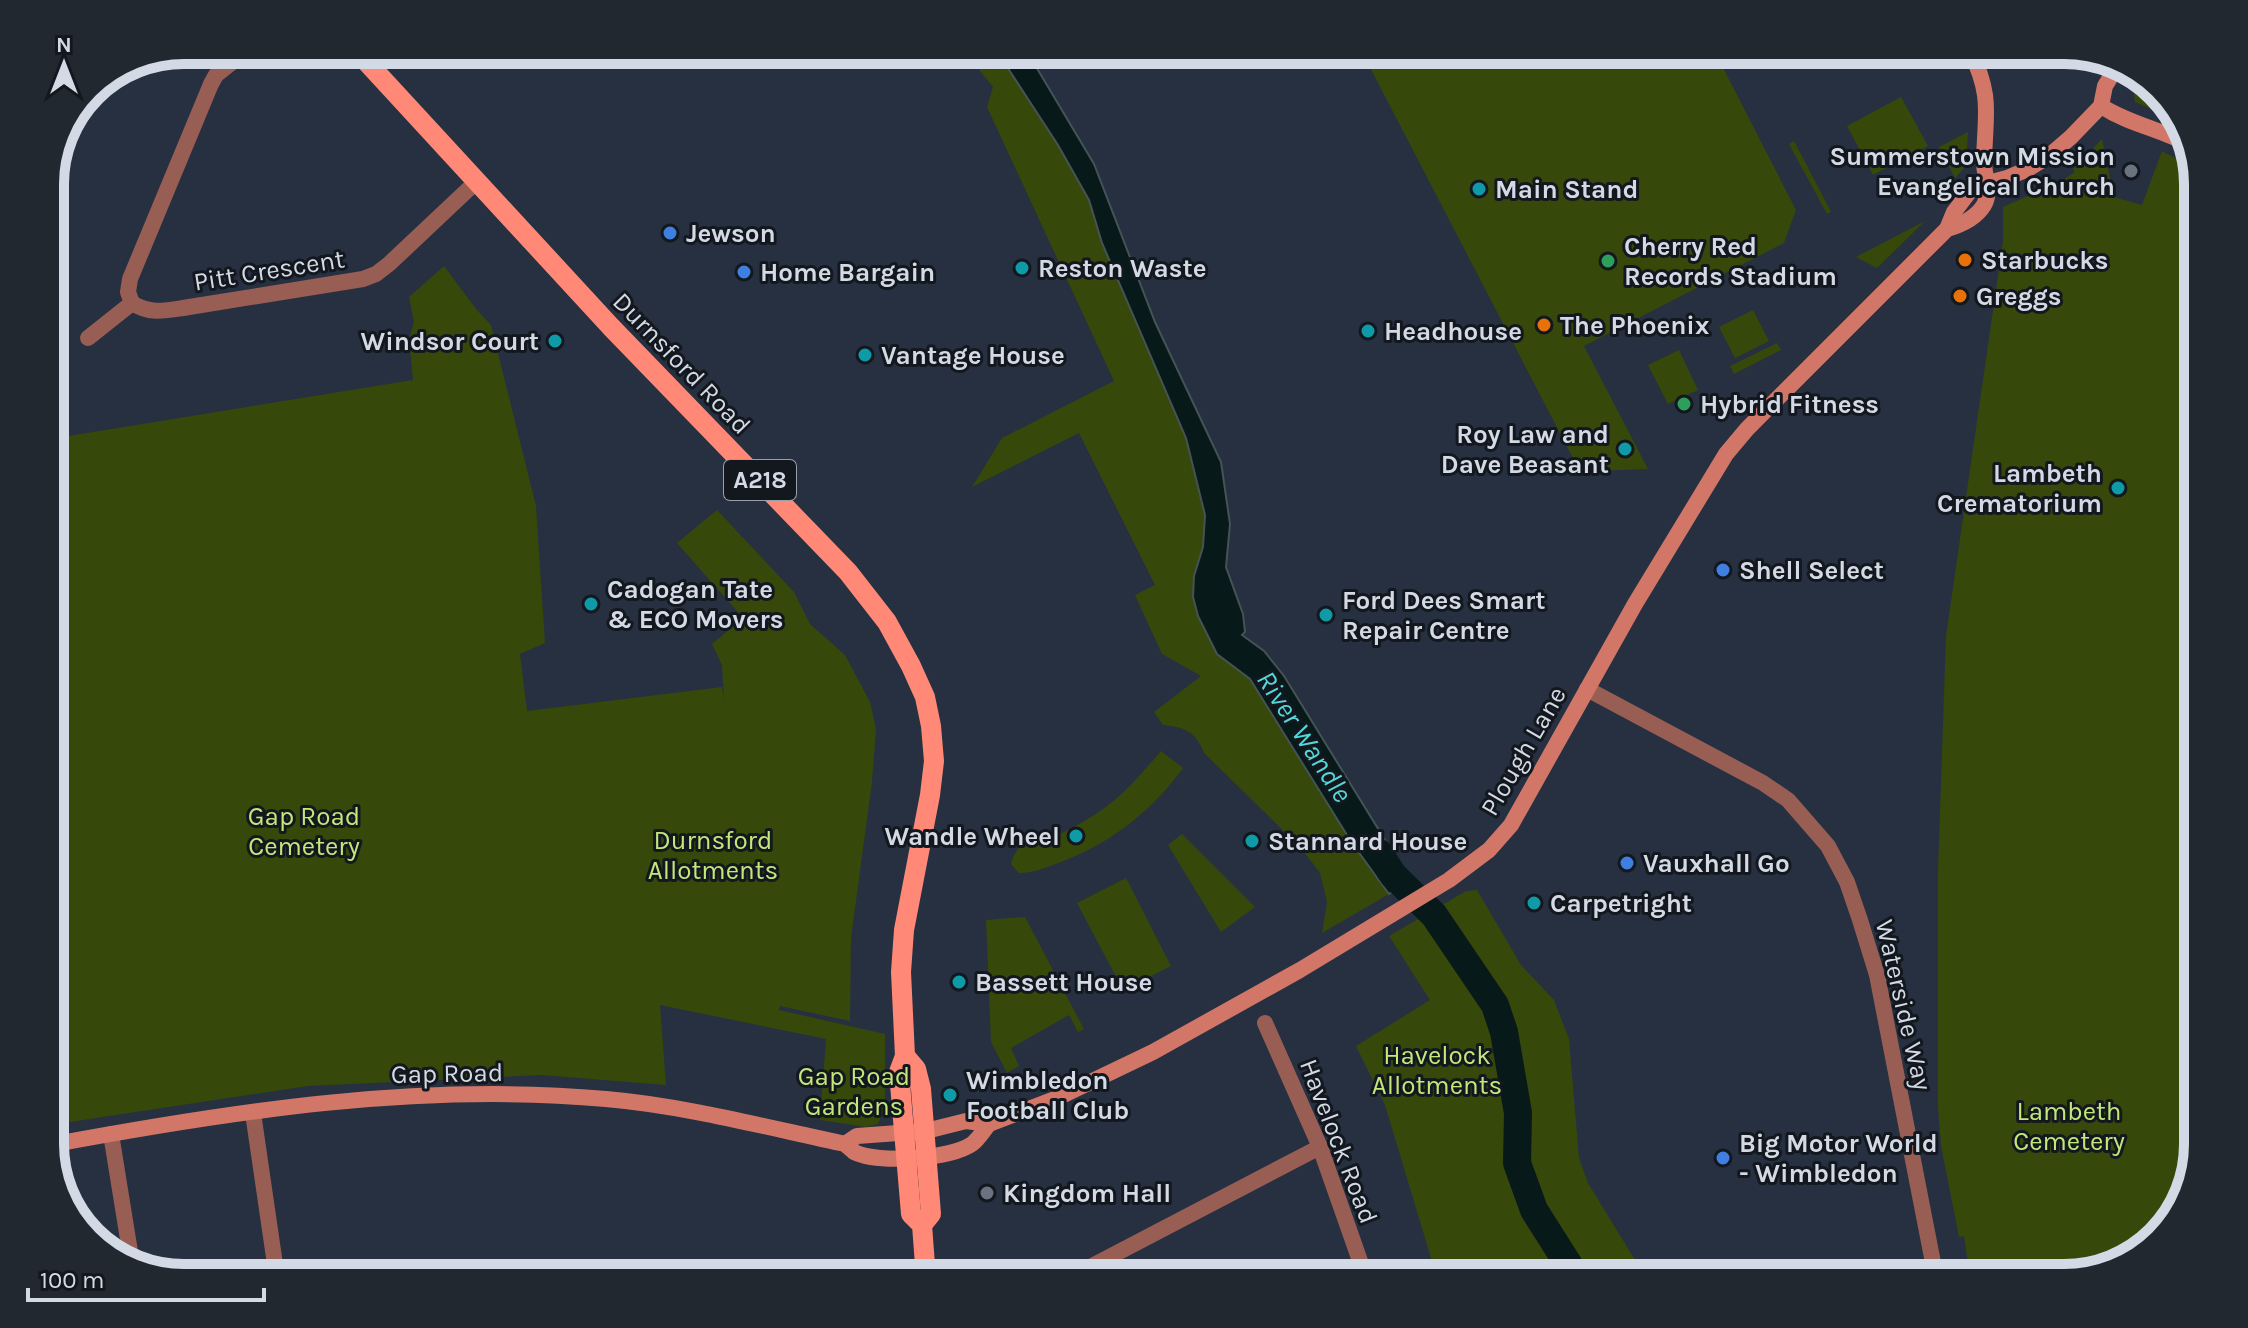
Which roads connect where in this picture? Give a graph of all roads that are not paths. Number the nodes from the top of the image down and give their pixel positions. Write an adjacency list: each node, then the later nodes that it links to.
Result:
1 (230, 64): 9 (street)
2 (369, 64): 8 (main road, Durnsford Road / A218)
3 (1977, 64): 7 (main road)
4 (2112, 74): 5 (main road)
5 (2101, 106): 6 (main road); 7 (main road)
6 (2175, 137)
7 (1988, 181): 11 (main road, Plough Lane)
8 (476, 182): 9 (street, Pitt Crescent); 13 (main road, Durnsford Road / A218)
9 (132, 303): 10 (street)
10 (88, 338)
11 (1587, 689): 15 (main road, Plough Lane); 30 (street, Waterside Way)
12 (1265, 1023): 21 (street, Havelock Road)
13 (905, 1056): 16 (main road, Durnsford Road / A218); 17 (main road, Durnsford Road)
14 (253, 1113): 18 (main road, Gap Road); 20 (main road, Gap Road); 26 (street)
15 (989, 1124): 16 (main road, Plough Lane); 22 (main road, Plough Lane)
16 (926, 1131): 17 (main road, Plough Lane); 22 (main road, Durnsford Road)
17 (903, 1133): 20 (main road, Gap Road); 23 (main road, Durnsford Road)
18 (111, 1134): 19 (main road, Gap Road); 25 (street)
19 (64, 1142)
20 (845, 1144): 23 (main road, Gap Road)
21 (1320, 1147): 28 (street); 29 (street, Havelock Road)
22 (927, 1156): 23 (main road, Plough Lane); 24 (main road, Durnsford Road)
23 (906, 1158): 24 (main road, Durnsford Road)
24 (922, 1225): 27 (main road)
25 (130, 1251)
26 (275, 1264)
27 (925, 1264)
28 (1096, 1264)
29 (1361, 1264)
30 (1933, 1264)

